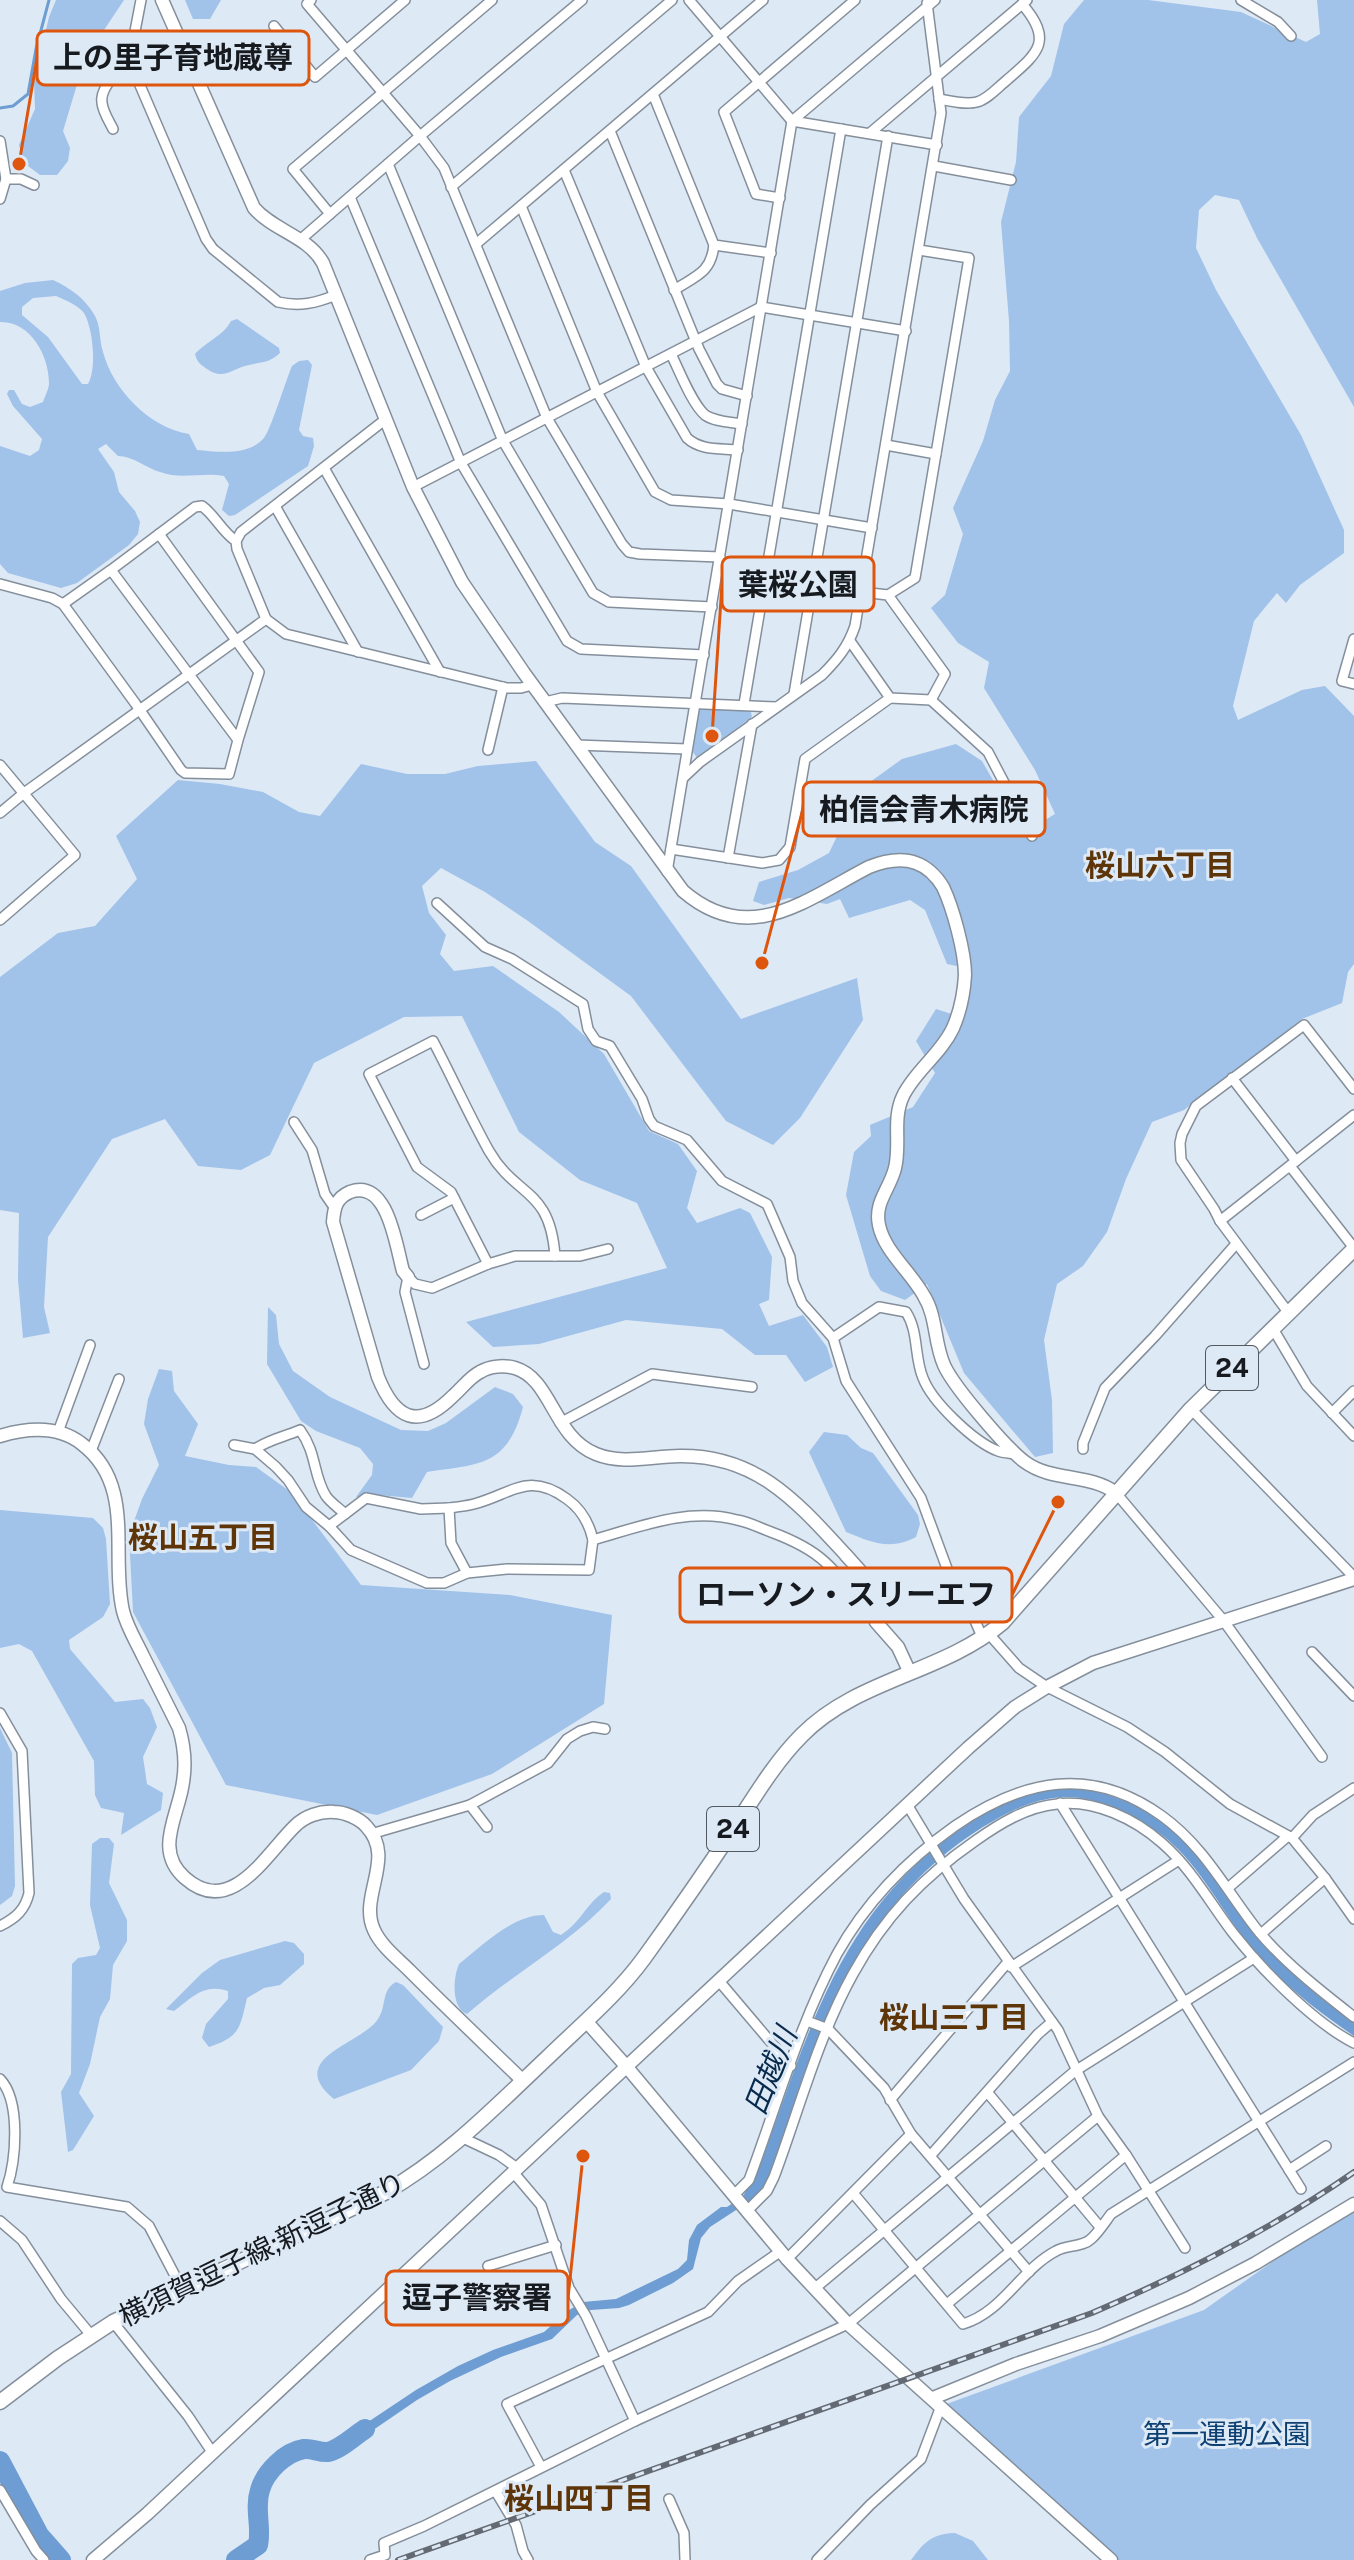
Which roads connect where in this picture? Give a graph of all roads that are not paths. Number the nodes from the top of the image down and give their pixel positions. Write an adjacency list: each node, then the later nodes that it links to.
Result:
1 (141, 0): 18 (street)
2 (162, 0): 45 (street)
3 (405, 0): 17 (street)
4 (492, 0): 21 (street)
5 (582, 0): 29 (street)
6 (672, 0): 39 (street)
7 (689, 0): 16 (street)
8 (763, 0): 16 (street)
9 (855, 0): 20 (street)
10 (1241, 0): 15 (street)
11 (307, 1): 17 (street)
12 (930, 2): 19 (street); 24 (street)
13 (1025, 2): 19 (street); 23 (street)
14 (274, 26): 17 (street)
15 (1291, 36)
16 (720, 37): 20 (street); 22 (street)
17 (346, 50): 21 (street)
18 (130, 57): 25 (street); 51 (street)
19 (937, 76): 23 (street); 28 (street)
20 (758, 82): 24 (street); 41 (street)
21 (383, 92): 29 (street); 44 (street)
22 (653, 94): 27 (street); 47 (street)
23 (939, 99): 32 (street)
24 (792, 121): 26 (street); 41 (street)
25 (113, 129)
26 (841, 129): 28 (street); 53 (street)
27 (610, 131): 35 (street); 50 (street)
28 (870, 133): 30 (street)
29 (420, 136): 33 (street); 39 (street)
30 (888, 136): 32 (street); 54 (street)
31 (0, 141): 36 (street)
32 (937, 145): 34 (street)
33 (388, 164): 40 (street); 64 (street)
34 (934, 166): 37 (street); 48 (street)
35 (564, 170): 43 (street); 58 (street)
36 (6, 179): 38 (street); 42 (street)
37 (1011, 180)
38 (34, 185)
39 (451, 187): 46 (street)
40 (350, 197): 44 (street); 68 (street)
41 (780, 198): 49 (street)
42 (0, 199)
43 (521, 206): 46 (street); 59 (street)
44 (330, 214): 45 (street)
45 (300, 240): 51 (street)
46 (476, 244): 61 (street)
47 (714, 245): 49 (street); 50 (street)
48 (919, 250): 55 (street); 67 (street)
49 (771, 253): 52 (street)
50 (674, 290): 56 (street)
51 (336, 295): 62 (street)
52 (761, 307): 53 (street); 56 (street); 60 (street)
53 (810, 316): 54 (street); 73 (street)
54 (856, 323): 55 (street); 74 (street)
55 (906, 331): 65 (street)
56 (695, 342): 57 (street); 60 (street)
57 (671, 354): 58 (street); 63 (street)
58 (646, 367): 59 (street); 66 (street)
59 (597, 392): 61 (street); 71 (street)
60 (747, 396): 63 (street)
61 (547, 418): 64 (street); 78 (street)
62 (386, 419): 69 (street); 70 (street)
63 (742, 424): 66 (street)
64 (503, 441): 68 (street); 84 (street)
65 (886, 445): 67 (street); 75 (street)
66 (738, 450): 71 (street)
67 (936, 454): 82 (street)
68 (461, 463): 70 (street); 90 (street)
69 (324, 468): 72 (street); 91 (street)
70 (413, 487): 94 (street)
71 (729, 504): 73 (street); 78 (street)
72 (275, 506): 77 (street); 89 (street)
73 (777, 512): 74 (street); 101 (street)
74 (823, 520): 75 (street); 96 (street)
75 (872, 528): 81 (street)
76 (159, 534): 77 (street); 79 (street); 87 (street)
77 (236, 541): 85 (street)
78 (720, 557): 84 (street)
79 (111, 570): 83 (street); 92 (street)
80 (0, 584): 83 (street)
81 (862, 592): 82 (street); 88 (street)
82 (888, 595): 98 (street)
83 (63, 604): 103 (street)
84 (712, 607): 90 (street)
85 (266, 619): 87 (street); 89 (street)
86 (1354, 639): 93 (street)
87 (235, 640): 92 (street); 105 (street)
88 (850, 641): 96 (street); 97 (street)
89 (358, 652): 91 (street)
90 (704, 655): 100 (street)
91 (440, 672): 95 (street)
92 (189, 675): 103 (street); 105 (street)
93 (1354, 684)
94 (532, 685): 95 (street); 99 (street)
95 (503, 687): 108 (street)
96 (794, 694): 102 (street)
97 (890, 698): 98 (street); 115 (street)
98 (931, 700): 113 (street)
99 (545, 702): 100 (street); 106 (street)
100 (695, 703): 101 (street); 107 (street)
101 (744, 704): 102 (street)
102 (776, 707): 104 (street)
103 (140, 711): 105 (street); 111 (street)
104 (752, 724): 110 (street); 115 (street)
105 (238, 740)
106 (576, 745): 107 (street); 116 (street)
107 (687, 749): 110 (street)
108 (488, 750)
109 (0, 765): 111 (street)
110 (684, 777): 114 (street)
111 (24, 793): 112 (street); 118 (street)
112 (0, 813)
113 (1032, 836)
114 (671, 849): 115 (street); 116 (street)
115 (728, 858)
116 (667, 872): 152 (street)
117 (437, 903): 136 (street)
118 (0, 920)
119 (1232, 1078): 120 (street); 123 (street); 127 (street)
120 (1354, 1089)
121 (1354, 1115): 123 (street)
122 (294, 1122): 125 (street)
123 (1293, 1163): 127 (street); 129 (street)
124 (454, 1198): 126 (street); 131 (street); 132 (street)
125 (334, 1207): 133 (street); 144 (street)
126 (421, 1215)
127 (1220, 1221): 128 (street)
128 (1236, 1244): 134 (street); 150 (street)
129 (1354, 1248): 134 (main road, 横須賀逗子線;新逗子通り / 24)
130 (608, 1249): 131 (street)
131 (555, 1256): 132 (street)
132 (488, 1264): 133 (street)
133 (408, 1277): 138 (street)
134 (1288, 1312): 135 (main road, 横須賀逗子線;新逗子通り / 24)
135 (1272, 1327): 142 (main road, 横須賀逗子線;新逗子通り / 24); 143 (street)
136 (833, 1338): 152 (street); 162 (street)
137 (90, 1345): 145 (street)
138 (424, 1364)
139 (119, 1379): 151 (street)
140 (752, 1387): 144 (street)
141 (1354, 1391): 143 (street)
142 (1191, 1409): 153 (main road, 横須賀逗子線;新逗子通り / 24); 159 (street)
143 (1332, 1413): 147 (street)
144 (560, 1423): 161 (street)
145 (58, 1432): 146 (street); 151 (street)
146 (0, 1436)
147 (1354, 1436)
148 (234, 1445): 149 (street)
149 (255, 1449): 155 (street); 156 (street)
150 (1083, 1449)
151 (91, 1451): 175 (street)
152 (1016, 1454): 153 (street)
153 (1116, 1493): 160 (street); 162 (main road, 横須賀逗子線;新逗子通り / 24)
154 (449, 1508): 155 (street); 157 (street); 158 (street)
155 (345, 1514): 156 (street)
156 (329, 1526): 158 (street)
157 (593, 1540): 158 (street); 161 (street)
158 (467, 1573)
159 (1354, 1578): 160 (street)
160 (1223, 1620): 165 (street); 169 (street)
161 (876, 1622): 164 (street)
162 (986, 1636): 164 (main road, 横須賀逗子線;新逗子通り / 24); 165 (street)
163 (1312, 1652): 166 (street)
164 (910, 1673): 191 (main road, 横須賀逗子線;新逗子通り / 24)
165 (1047, 1687): 173 (street); 176 (street)
166 (1354, 1696)
167 (0, 1713): 184 (street)
168 (605, 1729): 172 (street)
169 (1322, 1757)
170 (1354, 1788): 176 (street)
171 (1060, 1803): 178 (street); 179 (street); 182 (street)
172 (470, 1805): 174 (street); 175 (street)
173 (908, 1806): 177 (street); 188 (street)
174 (487, 1827)
175 (371, 1834): 201 (street)
176 (1290, 1837): 180 (street); 181 (street)
177 (932, 1844): 179 (street); 181 (street); 192 (street)
178 (1179, 1860): 182 (street); 186 (street)
179 (942, 1862): 187 (street); 194 (street)
180 (1325, 1878): 183 (street); 185 (street)
181 (1228, 1888): 185 (street)
182 (1119, 1899): 187 (street); 189 (street)
183 (1353, 1914)
184 (0, 1926)
185 (1261, 1934): 190 (street)
186 (1254, 1958): 189 (street); 195 (street)
187 (1010, 1964): 193 (street); 203 (street)
188 (719, 1981): 197 (street); 198 (street)
189 (1184, 2002): 199 (street); 205 (street)
190 (1354, 2017)
191 (586, 2021): 197 (street); 201 (main road, 横須賀逗子線;新逗子通り / 24)
192 (808, 2022): 194 (street); 198 (street)
193 (1052, 2022): 199 (street); 202 (street)
194 (827, 2029): 203 (street); 223 (street)
195 (1354, 2043)
196 (1354, 2062): 205 (street)
197 (626, 2066): 213 (street); 220 (street)
198 (791, 2066): 220 (street)
199 (1075, 2071): 204 (street); 206 (street)
200 (0, 2079): 218 (street)
201 (523, 2081): 208 (main road, 横須賀逗子線;新逗子通り / 24)
202 (987, 2092): 206 (street); 210 (street)
203 (890, 2100): 207 (street)
204 (1098, 2116): 211 (street); 212 (street)
205 (1258, 2121): 214 (street); 216 (street)
206 (1013, 2123): 212 (street); 215 (street)
207 (911, 2134): 210 (street); 219 (street)
208 (463, 2138): 213 (street); 235 (main road, 横須賀逗子線;新逗子通り / 24)
209 (1326, 2146): 214 (street)
210 (931, 2155): 215 (street)
211 (1126, 2155): 216 (street); 221 (street)
212 (1044, 2160): 221 (street); 224 (street)
213 (515, 2170): 228 (street); 245 (street)
214 (1289, 2170): 217 (street)
215 (949, 2176): 224 (street); 227 (street)
216 (1149, 2189): 226 (street); 229 (street)
217 (1301, 2189)
218 (3, 2191): 235 (street)
219 (853, 2193): 227 (street); 231 (street)
220 (735, 2196): 223 (street)
221 (1076, 2197): 226 (street); 230 (street)
222 (1354, 2204): 243 (street)
223 (746, 2210): 231 (street)
224 (980, 2214): 230 (street); 233 (street)
225 (0, 2221): 240 (street)
226 (1100, 2227): 234 (street)
227 (885, 2230): 233 (street); 236 (street)
228 (556, 2245): 232 (street); 241 (street)
229 (1185, 2248)
230 (1011, 2251): 234 (street); 237 (street)
231 (784, 2255): 236 (street); 241 (street)
232 (488, 2266)
233 (916, 2267): 237 (street); 239 (street)
234 (1029, 2272): 237 (street)
235 (182, 2289): 238 (main road, 横須賀逗子線;新逗子通り / 24)
236 (814, 2289): 239 (street)
237 (947, 2304)
238 (113, 2322): 240 (main road, 横須賀逗子線;新逗子通り / 24); 245 (street)
239 (848, 2324): 243 (street); 244 (street)
240 (91, 2335): 242 (main road, 横須賀逗子線;新逗子通り / 24)
241 (606, 2360): 244 (street); 246 (street)
242 (0, 2402)
243 (937, 2402): 255 (street); 256 (street)
244 (635, 2421): 246 (street)
245 (212, 2452): 251 (street)
246 (541, 2467): 248 (street)
247 (0, 2490): 250 (street)
248 (496, 2492): 252 (street); 253 (street)
249 (669, 2499): 254 (street)
250 (44, 2560)
251 (93, 2560)
252 (370, 2560)
253 (528, 2560)
254 (685, 2560)
255 (817, 2560)
256 (1111, 2560)

